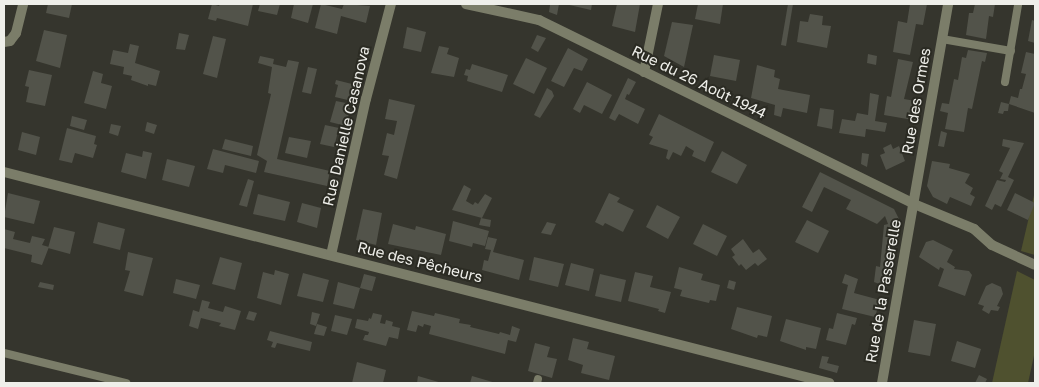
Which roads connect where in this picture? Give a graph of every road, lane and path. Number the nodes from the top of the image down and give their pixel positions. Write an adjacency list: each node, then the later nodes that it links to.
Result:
1 (22, 4): 8 (street)
2 (391, 4): 14 (street, Rue Danielle Casanova)
3 (471, 4): 10 (street, Rue du 26 Août 1944)
4 (658, 4): 10 (street)
5 (948, 4): 7 (street, Rue des Ormes)
6 (1018, 5): 9 (lane)
7 (942, 39): 9 (lane); 13 (street, Rue des Ormes)
8 (4, 42)
9 (1011, 51): 11 (lane)
10 (644, 72): 13 (street, Rue du 26 Août 1944)
11 (1005, 82)
12 (4, 172): 14 (street, Rue des Pêcheurs)
13 (914, 204): 15 (street, Rue du 26 Août 1944); 19 (street, Rue de la Passerelle)
14 (331, 255): 18 (street, Rue des Pêcheurs)
15 (1035, 265)
16 (4, 353): 17 (lane)
17 (126, 383)
18 (829, 383)
19 (882, 383)

